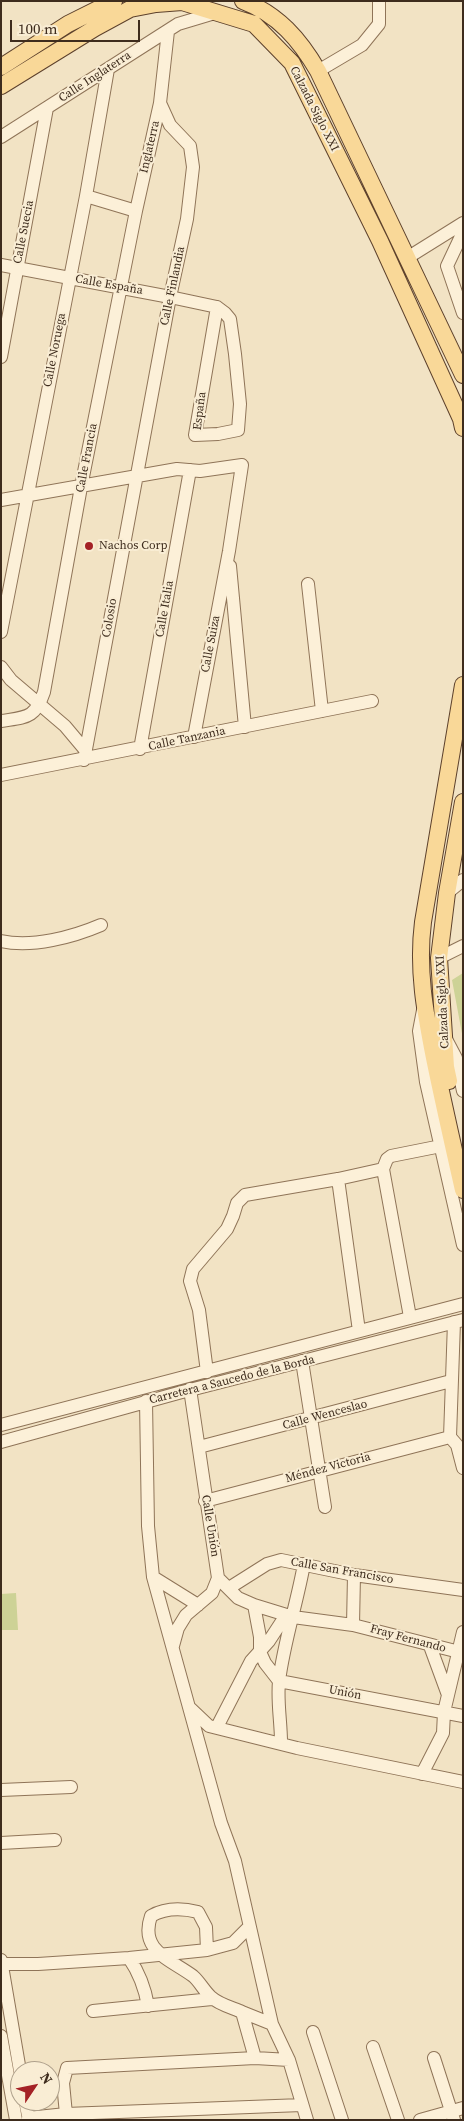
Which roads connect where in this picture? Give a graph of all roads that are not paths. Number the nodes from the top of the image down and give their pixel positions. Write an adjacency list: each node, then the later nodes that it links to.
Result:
1 (114, 1): 7 (main road)
2 (379, 1): 9 (street)
3 (182, 2): 5 (main road, Calzada Siglo XXI); 10 (main road, Calzada Siglo XXI)
4 (247, 2): 9 (main road)
5 (218, 12): 6 (street, Calle Inglaterra); 28 (main road, Calzada Siglo XXI)
6 (168, 31): 8 (street, Calle Inglaterra); 11 (street, Inglaterra)
7 (1, 67)
8 (108, 69): 12 (street, Calle Inglaterra); 14 (street, Calle Noruega)
9 (318, 70): 18 (main road)
10 (1, 86)
11 (160, 103): 15 (street, Inglaterra); 23 (street, Calle Finlandia)
12 (47, 108): 13 (street, Calle Inglaterra); 20 (street, Calle Suecia)
13 (1, 138)
14 (86, 196): 15 (street); 21 (street, Calle Noruega)
15 (136, 211): 22 (street, Calle Francia)
16 (463, 223): 18 (street)
17 (463, 232): 25 (street)
18 (407, 258): 27 (main road)
19 (1, 265): 20 (street, Calle España)
20 (17, 268): 21 (street, Calle España); 26 (street, Calle Suecia)
21 (70, 278): 22 (street, Calle España); 32 (street, Calle Noruega)
22 (119, 287): 23 (street, Calle España); 31 (street, Calle Francia)
23 (170, 297): 24 (street, Calle España); 30 (street, Calle Finlandia)
24 (217, 307): 24 (street, España)
25 (463, 313)
26 (1, 356)
27 (463, 375)
28 (463, 428)
29 (190, 470): 30 (street); 34 (street, Calle Suiza); 45 (street, Calle Italia)
30 (136, 477): 31 (street); 46 (street, Colosio)
31 (81, 487): 32 (street); 40 (street, Calle Francia)
32 (27, 494): 33 (street); 36 (street, Calle Noruega)
33 (1, 500)
34 (229, 551): 43 (street, Calle Suiza); 44 (street, Calle Suiza)
35 (308, 584): 41 (street)
36 (1, 632)
37 (1, 667): 40 (street)
38 (463, 685): 55 (main road, Calzada Siglo XXI)
39 (372, 701): 41 (street, Calle Tanzania)
40 (40, 706): 42 (street); 46 (street)
41 (322, 711): 43 (street, Calle Tanzania)
42 (1, 722)
43 (244, 727): 44 (street, Calle Tanzania)
44 (194, 737): 45 (street, Calle Tanzania)
45 (140, 749): 46 (street, Calle Tanzania)
46 (85, 756): 47 (street, Calle Tanzania)
47 (1, 775)
48 (463, 802): 50 (main road, Calzada Siglo XXI)
49 (463, 880): 50 (street)
50 (447, 893): 54 (main road, Calzada Siglo XXI)
51 (101, 925): 52 (street)
52 (1, 941)
53 (463, 946): 54 (street)
54 (439, 958): 56 (main road, Calzada Siglo XXI)
55 (423, 1005): 56 (main road, Calzada Siglo XXI); 58 (street, Calzada Siglo XXI)
56 (453, 1101): 57 (main road, Calzada Siglo XXI); 61 (main road)
57 (463, 1142)
58 (441, 1146): 59 (street); 62 (street, Calzada Siglo XXI)
59 (383, 1169): 60 (street); 64 (street)
60 (338, 1179): 66 (street); 68 (street)
61 (463, 1190)
62 (463, 1245)
63 (463, 1304): 64 (street, Carretera a Saucedo de la Borda)
64 (410, 1317): 66 (street, Carretera a Saucedo de la Borda)
65 (458, 1321): 67 (street, Carretera a Saucedo de la Borda); 69 (street)
66 (359, 1331): 68 (street, Carretera a Saucedo de la Borda)
67 (302, 1361): 70 (street, Carretera a Saucedo de la Borda); 72 (street)
68 (207, 1372): 73 (street, Carretera a Saucedo de la Borda)
69 (451, 1381): 72 (street, Calle Wenceslao); 74 (street)
70 (190, 1389): 71 (street, Carretera a Saucedo de la Borda); 76 (street, Calle Unión)
71 (146, 1401): 75 (street, Carretera a Saucedo de la Borda); 83 (street)
72 (311, 1418): 76 (street, Calle Wenceslao); 78 (street)
73 (1, 1425)
74 (450, 1437): 77 (street); 78 (street, Méndez Victoria)
75 (1, 1442)
76 (198, 1448): 79 (street, Calle Unión)
77 (463, 1468)
78 (318, 1470): 79 (street, Méndez Victoria); 80 (street)
79 (205, 1501): 84 (street, Calle Unión)
80 (325, 1507)
81 (304, 1564): 82 (street, Calle San Francisco); 85 (street, Calle San Francisco); 89 (street)
82 (354, 1575): 86 (street, Calle San Francisco); 90 (street, Fray Fernando)
83 (153, 1577): 87 (street); 93 (street)
84 (218, 1578): 85 (street, Fray Fernando); 87 (street)
85 (229, 1588): 88 (street, Fray Fernando)
86 (463, 1590)
87 (198, 1605): 93 (street)
88 (254, 1605): 89 (street, Fray Fernando); 94 (street)
89 (290, 1616): 90 (street, Fray Fernando); 94 (street); 96 (street)
90 (353, 1625): 92 (street, Fray Fernando)
91 (463, 1632): 95 (street)
92 (430, 1646): 95 (street, Fray Fernando); 97 (street)
93 (173, 1648): 98 (street)
94 (260, 1652): 96 (street); 101 (street)
95 (461, 1653): 97 (street)
96 (279, 1681): 99 (street, Unión); 102 (street)
97 (448, 1695): 99 (street)
98 (188, 1706): 101 (street); 109 (street)
99 (444, 1712): 100 (street, Unión); 103 (street)
100 (463, 1716)
101 (217, 1727): 102 (street)
102 (281, 1742): 103 (street)
103 (422, 1774): 104 (street)
104 (463, 1782)
105 (71, 1787): 106 (street)
106 (1, 1790)
107 (55, 1840): 108 (street)
108 (1, 1843)
109 (249, 1927): 110 (street); 113 (street)
110 (232, 1943): 111 (street); 113 (street)
111 (207, 1950): 112 (street); 112 (street)
112 (159, 1955): 114 (street); 116 (street)
113 (256, 1955): 120 (street)
114 (129, 1958): 115 (street); 117 (street)
115 (1, 1962): 127 (street)
116 (212, 1999): 117 (street); 119 (street)
117 (148, 2006): 118 (street)
118 (93, 2011)
119 (242, 2012): 120 (street); 124 (street)
120 (272, 2024): 126 (street)
121 (313, 2032): 133 (street)
122 (1, 2036): 131 (street)
123 (373, 2047): 134 (street)
124 (255, 2058): 126 (street); 130 (street)
125 (434, 2058): 129 (street)
126 (289, 2060): 128 (street)
127 (18, 2061)
128 (302, 2106): 130 (street); 132 (street)
129 (456, 2113): 135 (street)
130 (66, 2114): 131 (street)
131 (24, 2119)
132 (307, 2120)
133 (342, 2120)
134 (398, 2120)
135 (420, 2120)

